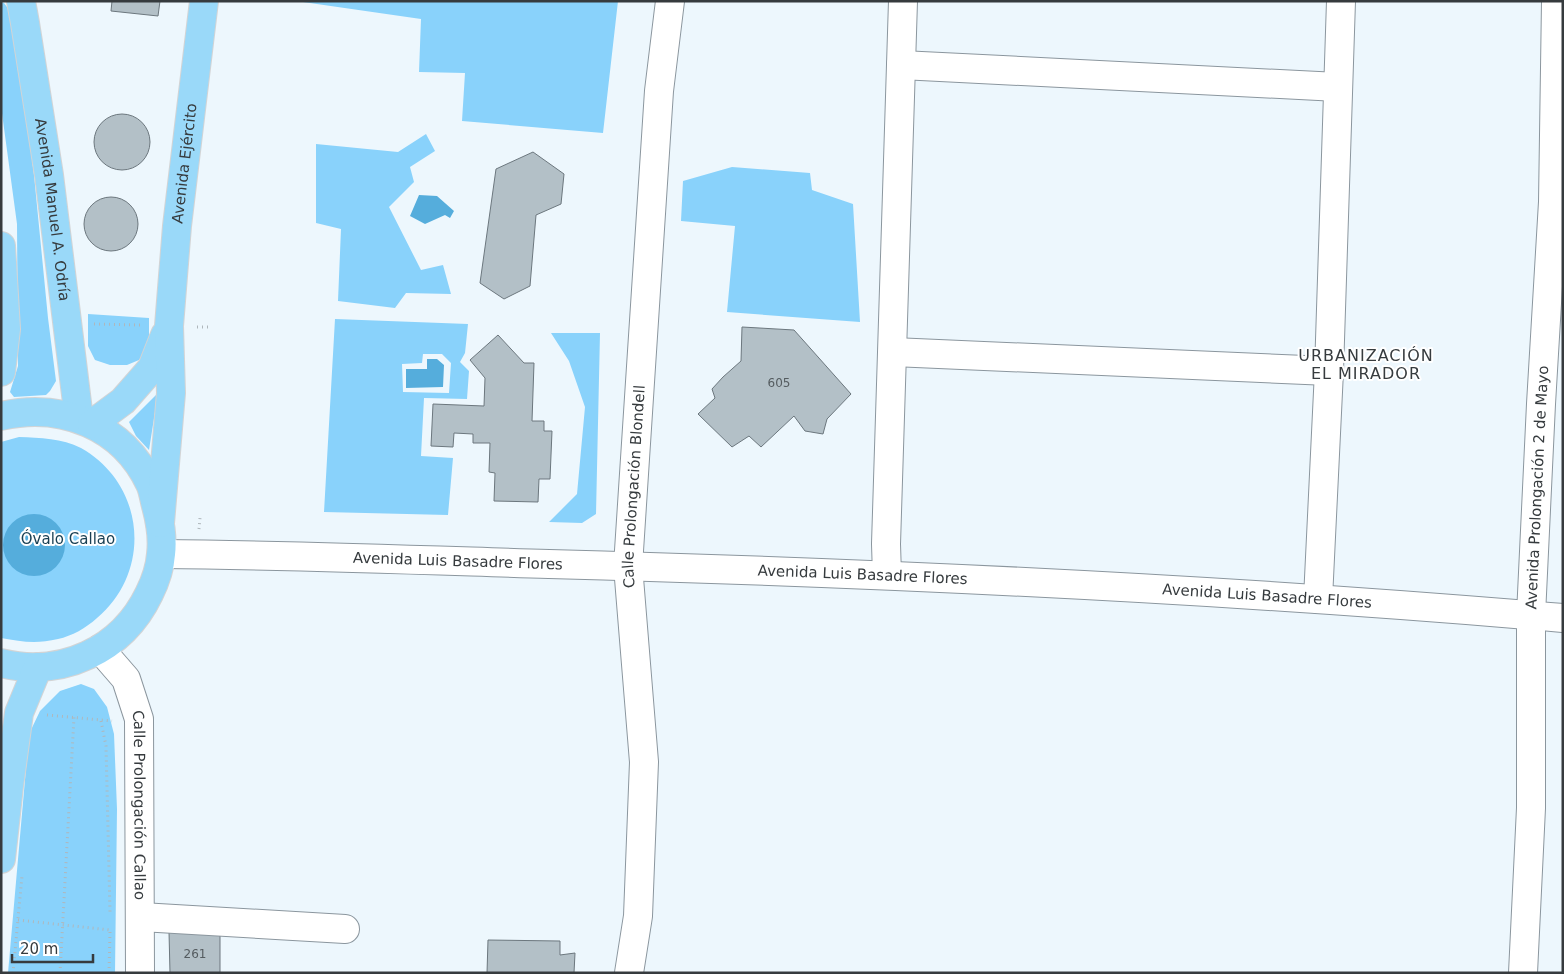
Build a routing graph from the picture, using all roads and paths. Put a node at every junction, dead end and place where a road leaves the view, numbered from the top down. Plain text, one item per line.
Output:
1 (20, 1) edge
2 (204, 1) edge
3 (670, 1) edge
4 (903, 1) edge
5 (1341, 1) edge
6 (1556, 1) edge
7 (902, 65) junction
8 (1338, 87) junction
9 (1, 246) edge
10 (67, 324) junction
11 (169, 326) junction
12 (208, 327) dead end
13 (893, 352) junction
14 (1329, 371) junction
15 (1, 372) edge
16 (1, 416) edge
17 (86, 422) junction
18 (160, 522) junction
19 (162, 554) junction
20 (628, 566) junction
21 (887, 575) junction
22 (1318, 599) junction
23 (1532, 615) junction
24 (1563, 618) edge
25 (100, 649) junction
26 (1, 663) edge
27 (38, 667) junction
28 (22, 706) junction
29 (74, 718) junction
30 (139, 719) junction
31 (101, 721) junction
32 (1, 859) edge
33 (110, 915) dead end
34 (141, 917) junction
35 (18, 920) dead end
36 (110, 922) dead end
37 (62, 924) junction
38 (345, 929) dead end
39 (110, 930) junction
40 (60, 973) edge
41 (109, 973) edge
42 (140, 973) edge
43 (629, 973) edge
44 (1523, 973) edge

1 - 10 main road, Avenida Manuel A. Odría
2 - 11 main road, Avenida Ejército
3 - 20 street, Calle Prolongación Blondell
4 - 7 street
5 - 8 street
6 - 23 street, Avenida Prolongación 2 de Mayo
7 - 8 street
7 - 13 street
8 - 14 street
9 - 15 main road
10 - 11 path
10 - 17 main road, Avenida Manuel A. Odría
11 - 12 path
11 - 17 main road, Avenida Ejército
11 - 18 main road, Avenida Ejército
13 - 14 street
13 - 21 street
14 - 22 street
16 - 17 main road
17 - 18 main road
18 - 19 main road
19 - 20 street, Avenida Luis Basadre Flores
19 - 25 main road
20 - 21 street, Avenida Luis Basadre Flores
20 - 43 street, Calle Prolongación Blondell
21 - 22 street, Avenida Luis Basadre Flores
22 - 23 street, Avenida Luis Basadre Flores
23 - 24 street, Avenida Luis Basadre Flores
23 - 44 street, Avenida Prolongación 2 de Mayo
25 - 27 main road
25 - 30 street, Calle Prolongación Callao
26 - 27 main road
27 - 28 main road
28 - 29 path
28 - 32 main road
29 - 31 path
29 - 37 path
30 - 31 path
30 - 34 street, Calle Prolongación Callao
31 - 33 path
34 - 38 street
34 - 42 street, Calle Prolongación Callao
35 - 37 path
36 - 39 path
37 - 39 path
37 - 40 path
39 - 41 path

